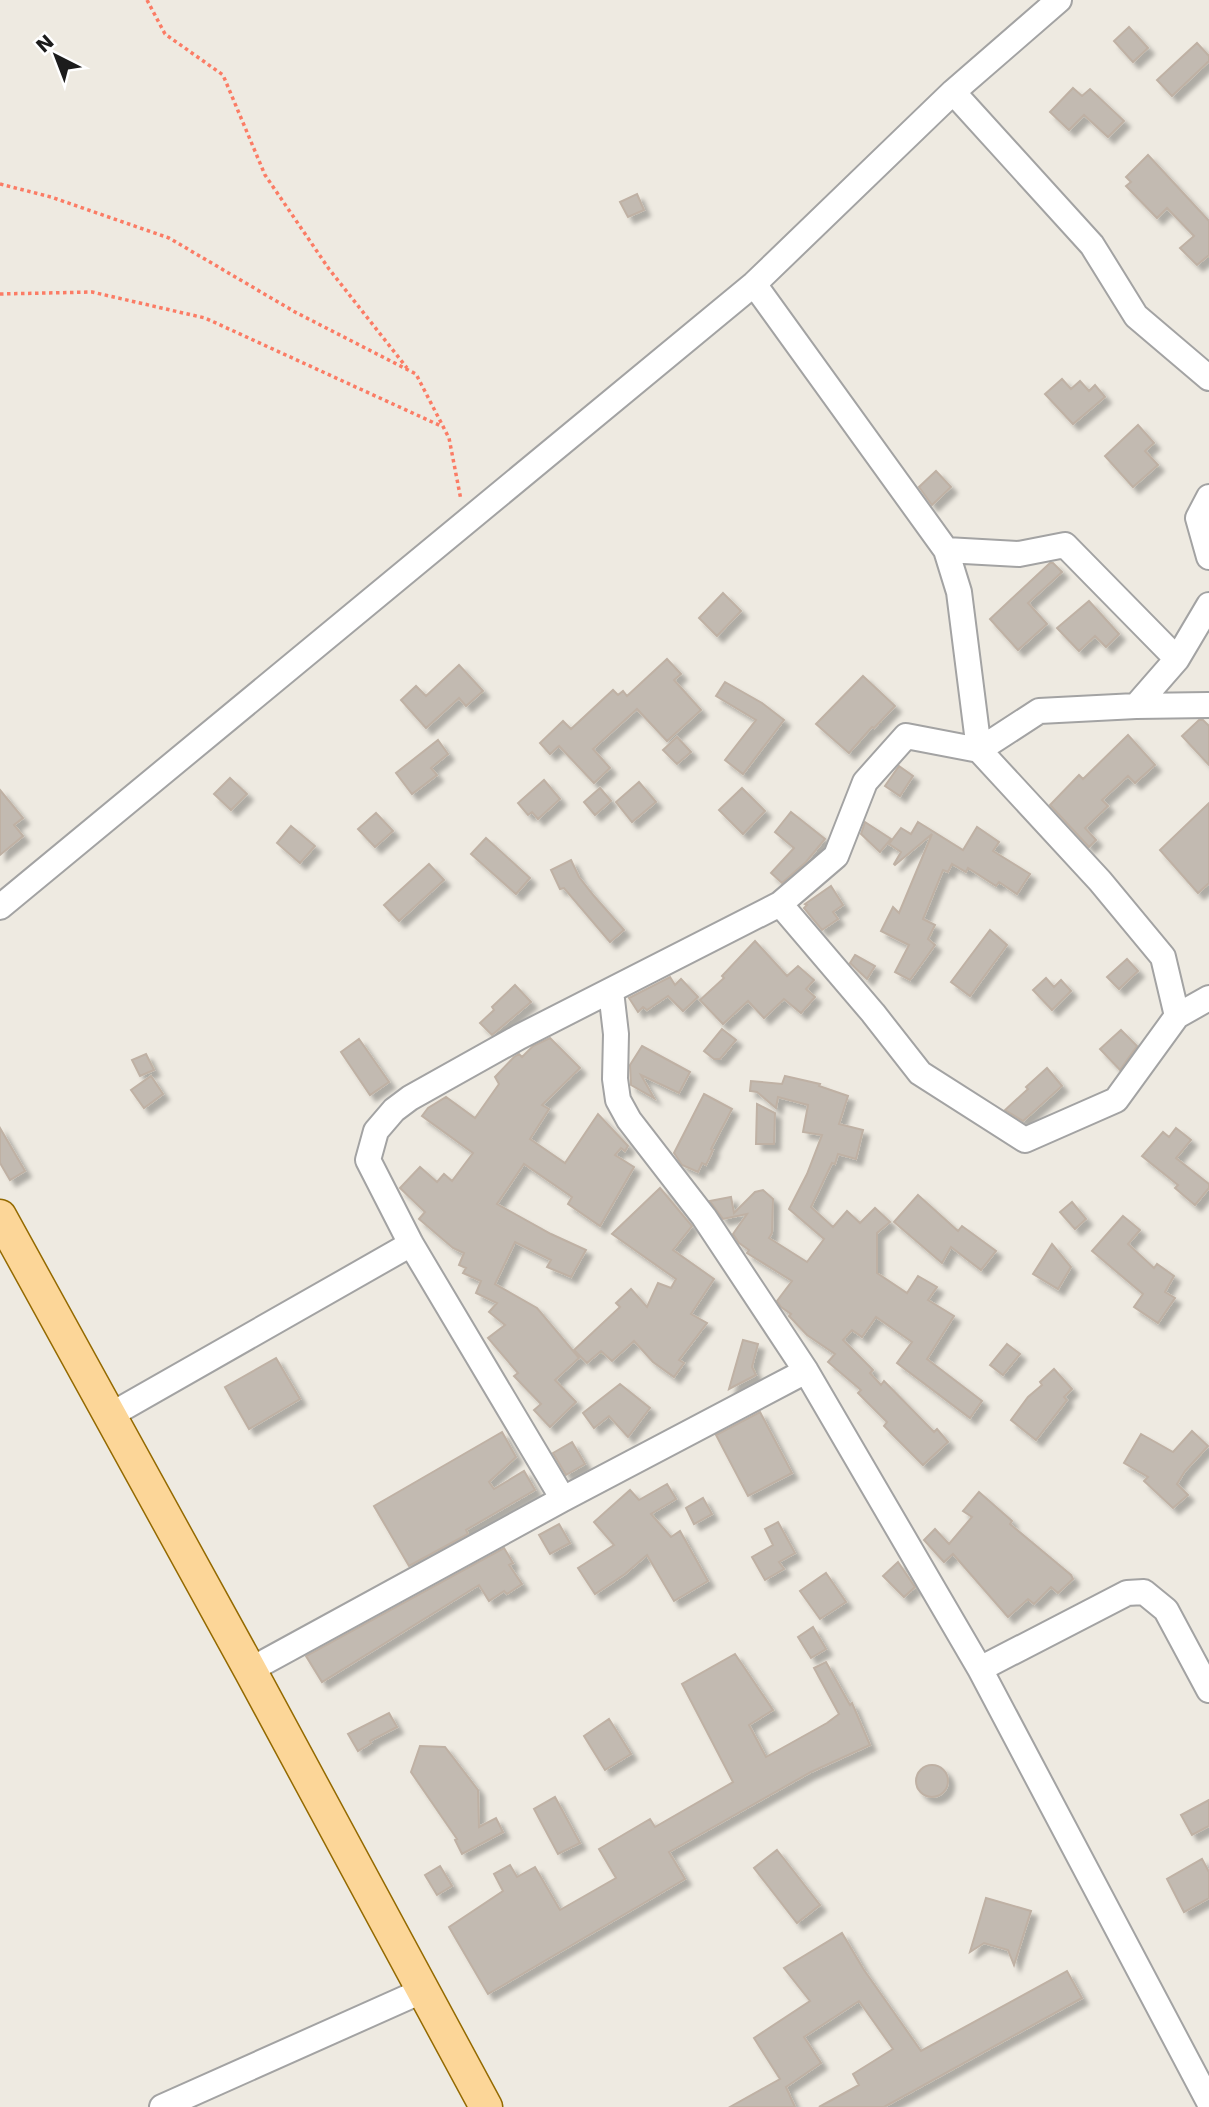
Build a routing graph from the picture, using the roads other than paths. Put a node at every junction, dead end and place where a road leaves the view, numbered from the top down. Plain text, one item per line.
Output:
1 (1059, 0) edge
2 (953, 92) junction
3 (754, 284) junction
4 (1209, 378) edge
5 (1209, 497) edge
6 (946, 550) junction
7 (1209, 557) edge
8 (1209, 605) edge
9 (1177, 659) junction
10 (1209, 705) edge
11 (1136, 706) junction
12 (979, 750) junction
13 (780, 904) junction
14 (0, 907) edge
15 (611, 991) junction
16 (1209, 998) edge
17 (1177, 1016) junction
18 (0, 1216) edge
19 (411, 1244) junction
20 (806, 1371) junction
21 (109, 1416) junction
22 (563, 1499) junction
23 (980, 1668) junction
24 (250, 1670) junction
25 (1209, 1690) edge
26 (424, 1990) junction
27 (1209, 2102) edge
28 (162, 2107) edge
29 (486, 2107) edge

1 - 2 street
2 - 3 street
2 - 4 street
3 - 6 street
3 - 14 street
5 - 7 street
6 - 9 street
6 - 12 street
8 - 9 street
9 - 11 street
10 - 11 street
11 - 12 street
12 - 13 street
12 - 17 street
13 - 15 street
13 - 17 street
15 - 19 street
15 - 20 street
16 - 17 street
18 - 21 main road
19 - 21 street
19 - 22 street
20 - 22 street
20 - 23 street
21 - 24 main road
22 - 24 street
23 - 25 street
23 - 27 street
24 - 26 main road
26 - 28 street
26 - 29 main road

